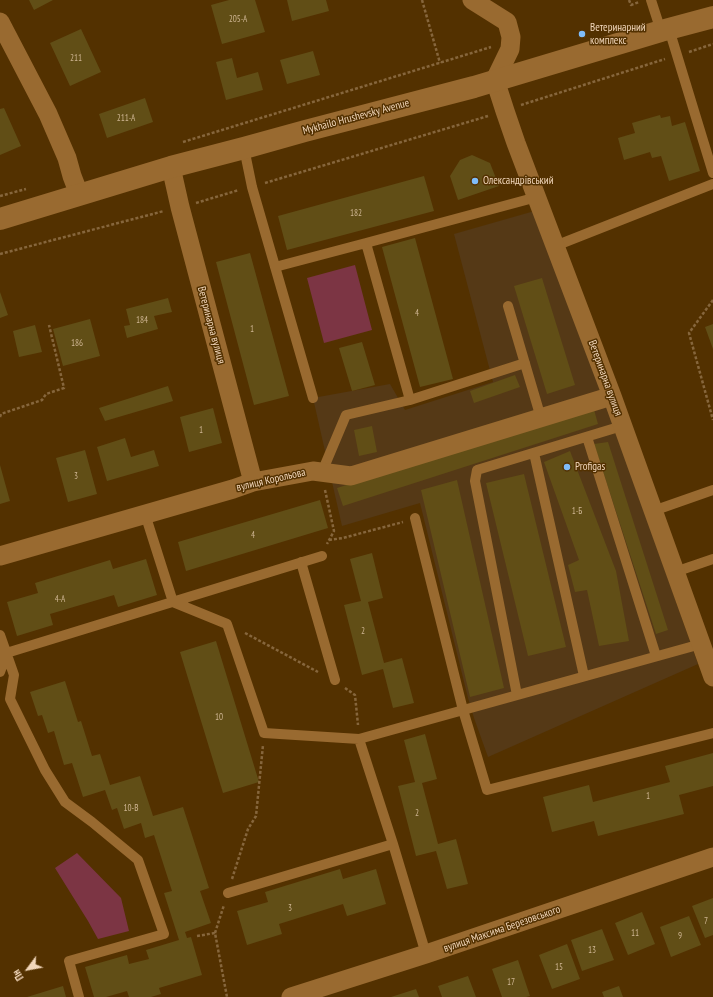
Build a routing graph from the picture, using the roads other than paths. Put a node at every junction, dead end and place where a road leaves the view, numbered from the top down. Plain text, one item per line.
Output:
1 (472, 0) edge
2 (651, 0) edge
3 (713, 17) edge
4 (0, 22) edge
5 (665, 30) junction
6 (495, 80) junction
7 (244, 148) junction
8 (172, 167) junction
9 (713, 173) edge
10 (713, 184) edge
11 (77, 196) junction
12 (537, 197) junction
13 (0, 219) edge
14 (366, 243) junction
15 (555, 246) junction
16 (275, 267) junction
17 (508, 306) dead end
18 (524, 363) junction
19 (612, 396) junction
20 (313, 398) dead end
21 (410, 400) junction
22 (541, 418) junction
23 (622, 426) junction
24 (588, 437) junction
25 (534, 453) junction
26 (322, 472) junction
27 (253, 482) junction
28 (713, 490) edge
29 (653, 511) junction
30 (145, 514) junction
31 (415, 518) road end
32 (0, 556) edge
33 (322, 556) road end
34 (713, 560) edge
35 (301, 562) junction
36 (675, 572) junction
37 (173, 602) junction
38 (0, 635) edge
39 (701, 644) junction
40 (4, 654) edge
41 (656, 656) junction
42 (0, 672) edge
43 (584, 676) junction
44 (713, 677) edge
45 (335, 680) road end
46 (517, 695) junction
47 (463, 710) junction
48 (713, 733) edge
49 (360, 739) junction
50 (393, 844) junction
51 (713, 857) edge
52 (228, 893) road end
53 (426, 954) junction
54 (80, 997) edge
55 (291, 997) edge

1 - 6 street
2 - 5 lane
3 - 5 street, Mykhailo Hrushevsky Avenue
4 - 11 street
5 - 6 street, Mykhailo Hrushevsky Avenue
5 - 9 lane
6 - 7 street, Mykhailo Hrushevsky Avenue
6 - 12 street, Ветеринарна вулиця
7 - 8 street, Mykhailo Hrushevsky Avenue
7 - 16 lane
8 - 11 street, Mykhailo Hrushevsky Avenue
8 - 27 street, Ветеринарна вулиця
10 - 15 lane
11 - 13 street, Mykhailo Hrushevsky Avenue
12 - 14 lane
12 - 15 street, Ветеринарна вулиця
14 - 16 lane
14 - 21 lane
15 - 19 street, Ветеринарна вулиця
16 - 20 lane
17 - 18 lane
18 - 21 lane
18 - 22 lane
19 - 22 street, вулиця Корольова
19 - 23 street, Ветеринарна вулиця
21 - 26 lane
22 - 26 street, вулиця Корольова
23 - 24 lane
23 - 29 street, Ветеринарна вулиця
24 - 25 lane
24 - 41 lane
25 - 43 lane
25 - 46 lane
26 - 27 street, вулиця Корольова
27 - 30 street, вулиця Корольова
28 - 29 lane
29 - 36 street, Ветеринарна вулиця
30 - 32 street, вулиця Корольова
30 - 37 lane
31 - 47 lane
33 - 35 lane
34 - 36 lane
35 - 37 lane
35 - 45 lane
36 - 39 street, Ветеринарна вулиця
37 - 40 lane
37 - 49 lane
38 - 40 lane
39 - 41 lane
39 - 44 street, Ветеринарна вулиця
40 - 42 lane
40 - 54 lane
41 - 43 lane
43 - 46 lane
46 - 47 lane
47 - 48 lane
47 - 49 lane
49 - 50 lane
50 - 52 lane
50 - 53 lane
51 - 53 street, вулиця Максима Березовського
53 - 55 street, вулиця Максима Березовського

